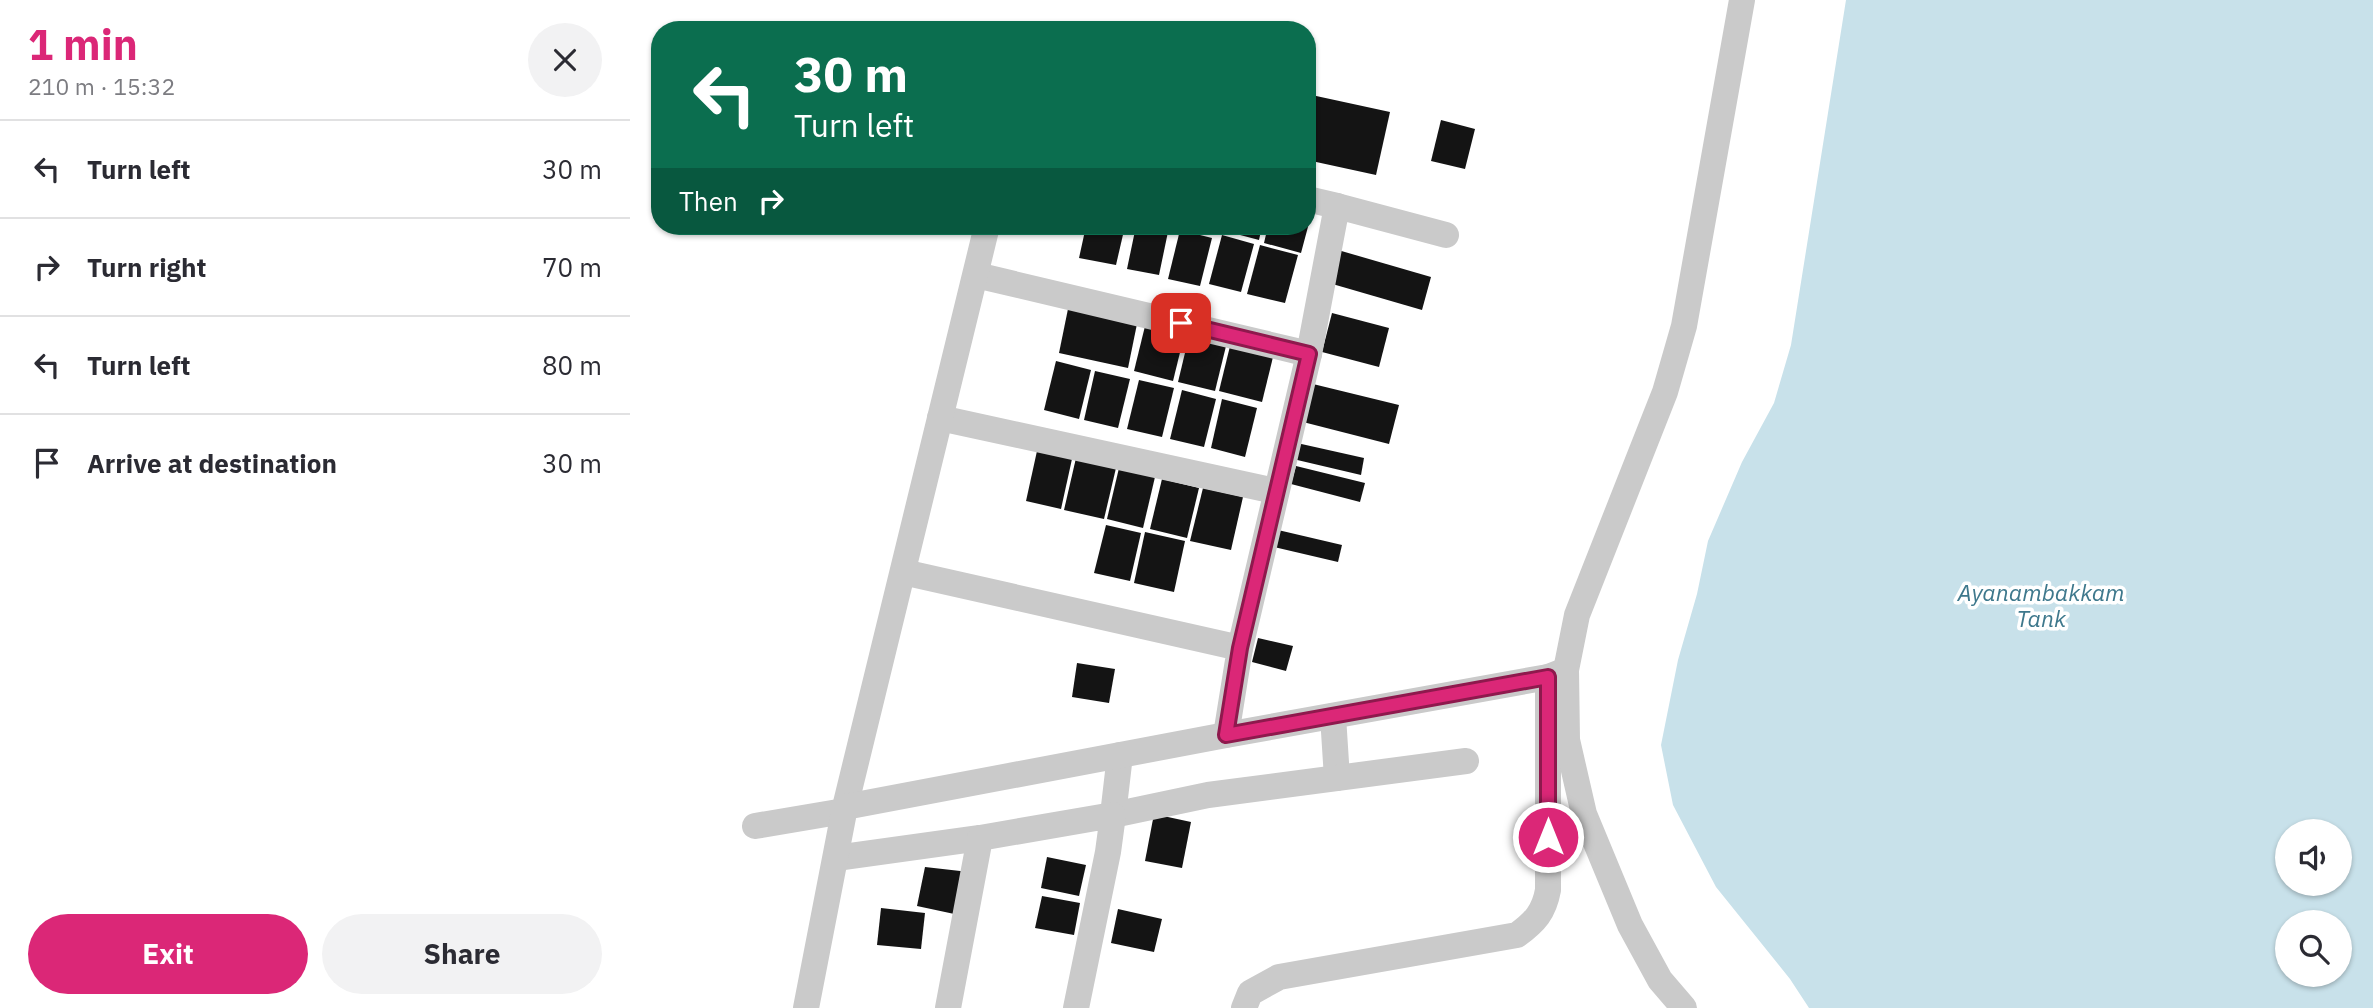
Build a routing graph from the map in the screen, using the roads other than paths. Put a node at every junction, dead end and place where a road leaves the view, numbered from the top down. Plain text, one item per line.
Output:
1 (1742, 0) edge
2 (1316, 201) edge
3 (1337, 206) junction
4 (985, 235) edge
5 (1446, 235) dead end
6 (976, 275) junction
7 (1309, 354) junction
8 (940, 418) junction
9 (1275, 491) junction
10 (903, 572) junction
11 (1240, 648) junction
12 (1557, 674) junction
13 (1333, 716) junction
14 (1226, 735) junction
15 (1120, 755) junction
16 (1466, 761) dead end
17 (1336, 778) junction
18 (844, 809) junction
19 (1113, 815) junction
20 (755, 826) dead end
21 (980, 838) junction
22 (836, 858) junction
23 (806, 1008) edge
24 (948, 1008) edge
25 (1076, 1008) edge
26 (1244, 1008) edge
27 (1684, 1008) edge

1 - 12 street
2 - 3 street
3 - 5 street
3 - 7 street
4 - 6 street
6 - 7 street
6 - 8 street
7 - 9 street
8 - 9 street
8 - 10 street
9 - 11 street
10 - 11 street
10 - 18 street
11 - 14 street
12 - 13 street
12 - 26 street
12 - 27 street
13 - 14 street
13 - 17 street
14 - 15 street
15 - 18 street
15 - 19 street
16 - 17 street
17 - 19 street
18 - 20 street
18 - 22 street
19 - 21 street
19 - 25 street
21 - 22 street
21 - 24 street
22 - 23 street

